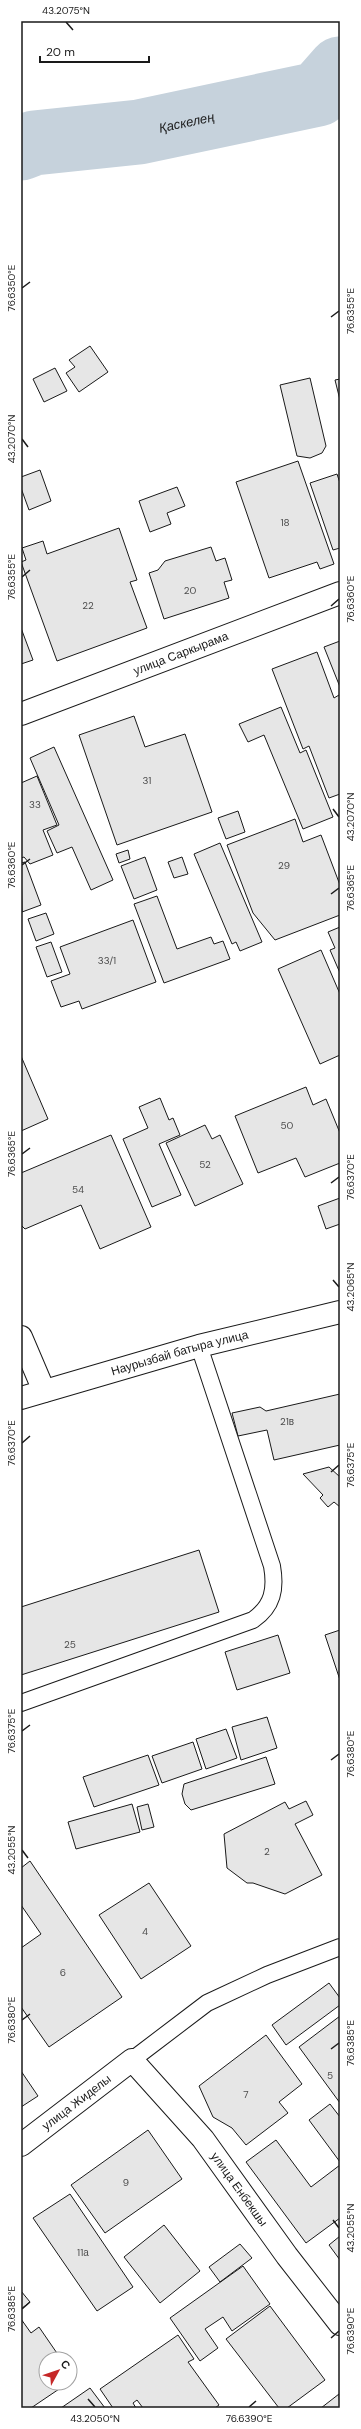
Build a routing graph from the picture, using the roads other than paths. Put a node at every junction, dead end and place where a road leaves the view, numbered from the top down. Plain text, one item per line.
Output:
1 (340, 593) edge
2 (21, 714) edge
3 (340, 1312) edge
4 (21, 1337) edge
5 (199, 1346) junction
6 (44, 1391) junction
7 (21, 1398) edge
8 (21, 1703) edge
9 (340, 1947) edge
10 (132, 2060) junction
11 (21, 2145) edge
12 (340, 2324) edge

1 - 2 street, улица Саркырама
3 - 5 street, Наурызбай батыра улица
4 - 6 street
5 - 6 street, Наурызбай батыра улица
5 - 8 lane
6 - 7 street, Наурызбай батыра улица
9 - 10 lane
10 - 11 street, улица Жиделы
10 - 12 street, улица Енбекшы

